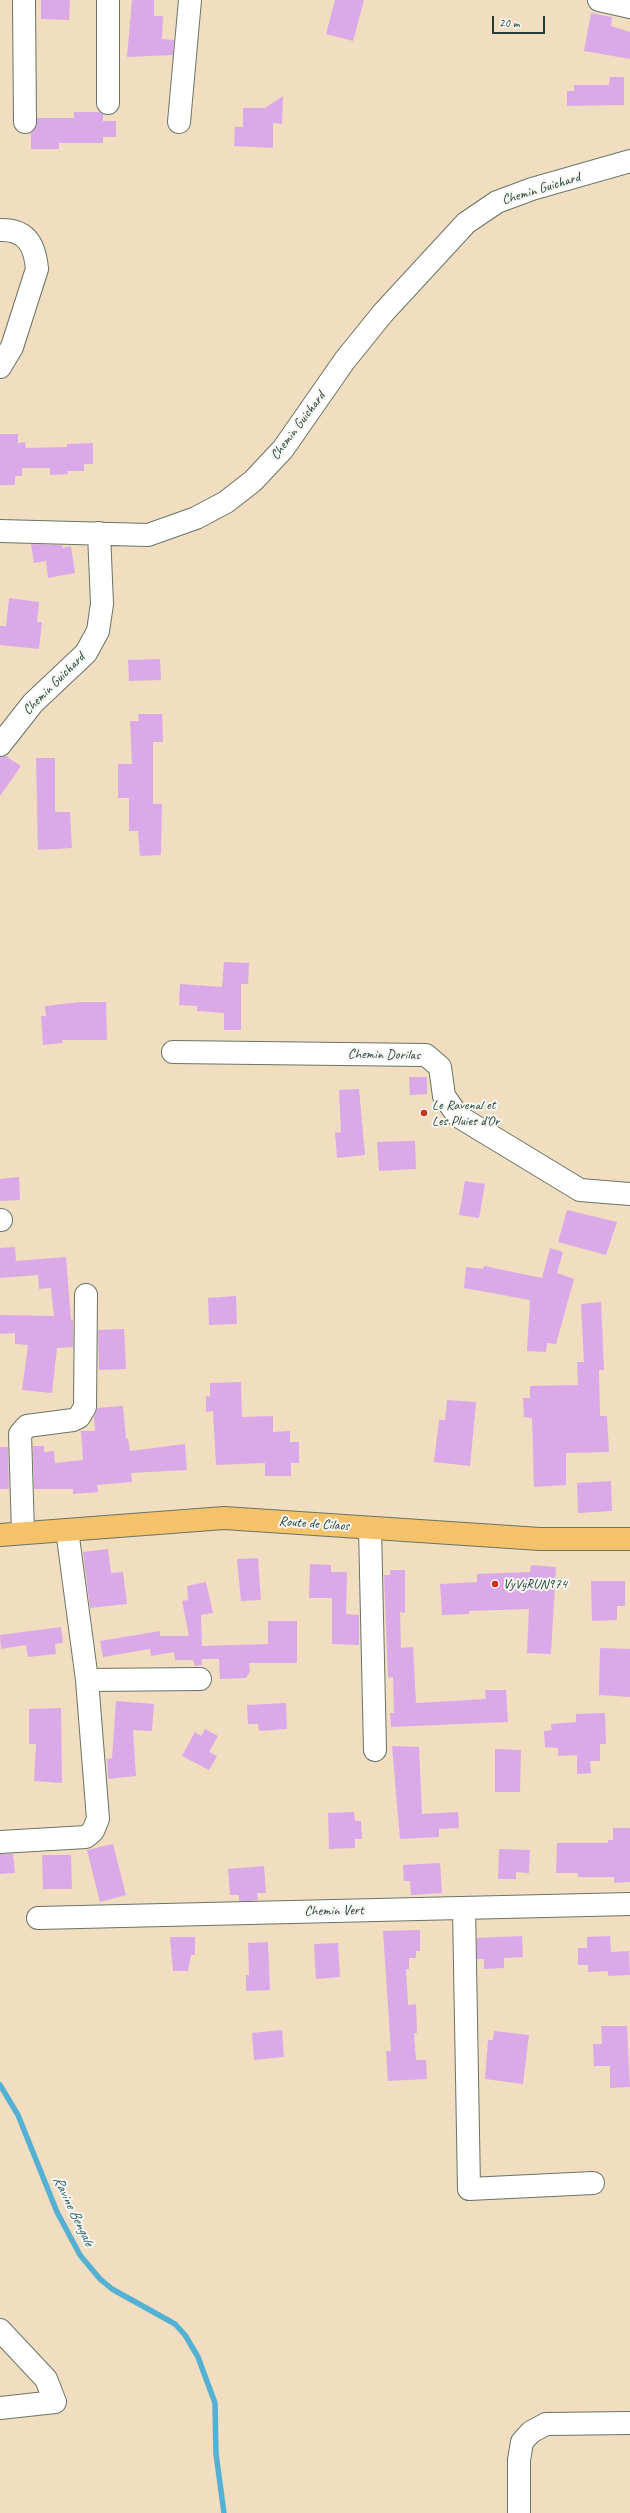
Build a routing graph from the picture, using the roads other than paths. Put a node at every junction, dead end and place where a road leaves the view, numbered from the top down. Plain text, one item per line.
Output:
1 (24, 0) edge
2 (108, 0) edge
3 (190, 0) edge
4 (600, 0) edge
5 (630, 7) edge
6 (108, 103) dead end
7 (25, 122) dead end
8 (179, 122) dead end
9 (630, 160) edge
10 (0, 230) edge
11 (0, 366) edge
12 (0, 531) edge
13 (99, 533) junction
14 (0, 745) edge
15 (173, 1052) dead end
16 (630, 1194) edge
17 (86, 1295) dead end
18 (370, 1528) junction
19 (67, 1530) junction
20 (22, 1532) junction
21 (0, 1535) edge
22 (629, 1539) edge
23 (200, 1679) dead end
24 (88, 1680) junction
25 (375, 1750) dead end
26 (0, 1842) edge
27 (630, 1904) edge
28 (464, 1908) junction
29 (38, 1918) dead end
30 (593, 2183) dead end
31 (0, 2330) edge
32 (0, 2408) edge
33 (630, 2423) edge
34 (519, 2513) edge

1 - 7 street
2 - 6 street
3 - 8 street
4 - 5 street
9 - 13 street, Chemin Guichard
10 - 11 street
12 - 13 street
13 - 14 street, Chemin Guichard
15 - 16 street, Chemin Dorilas
17 - 20 street
18 - 19 main road, Route de Cilaos
18 - 22 main road, Route de Cilaos
18 - 25 street
19 - 20 main road, Route de Cilaos
19 - 24 street
20 - 21 main road, Route de Cilaos
23 - 24 street
24 - 26 street
27 - 28 street, Chemin Vert
28 - 29 street, Chemin Vert
28 - 30 street
31 - 32 street
33 - 34 street

